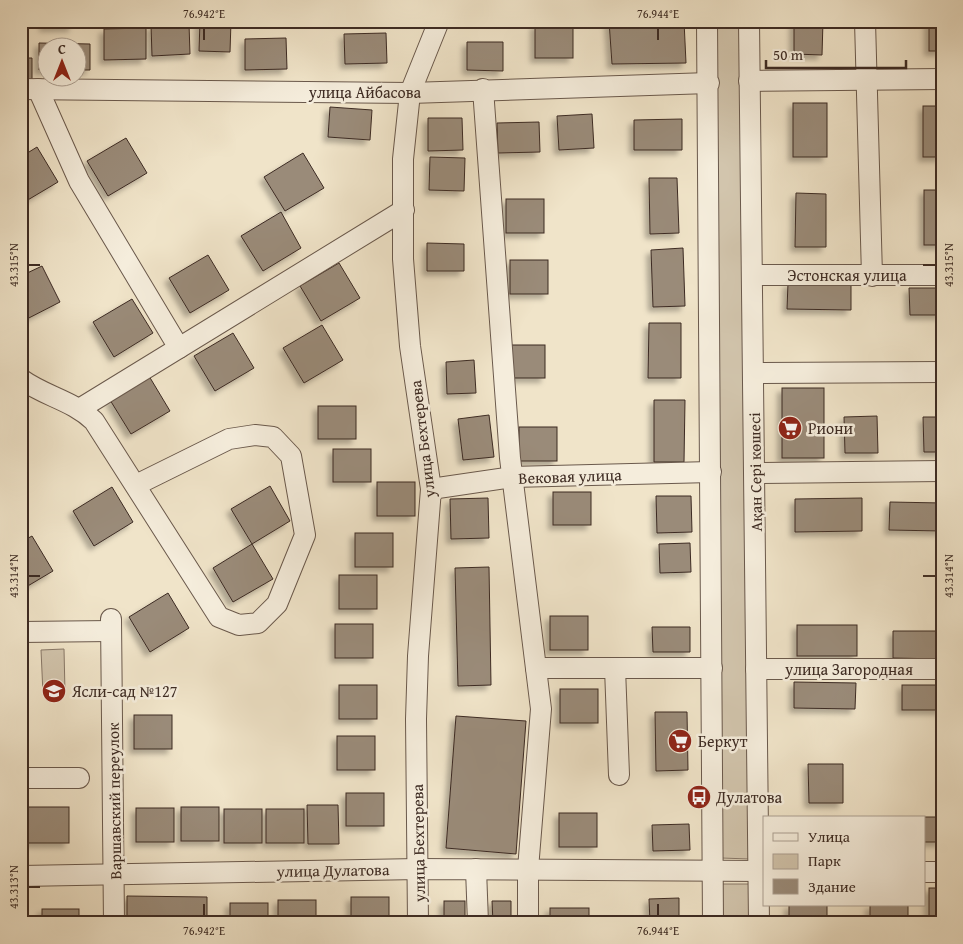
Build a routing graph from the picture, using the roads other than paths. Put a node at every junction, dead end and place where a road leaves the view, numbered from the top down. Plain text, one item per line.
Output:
1 (439, 21) edge
2 (707, 21) edge
3 (749, 21) edge
4 (865, 21) edge
5 (942, 79) edge
6 (866, 80) junction
7 (749, 81) junction
8 (709, 83) junction
9 (29, 89) edge
10 (483, 90) junction
11 (410, 93) junction
12 (404, 210) junction
13 (753, 275) junction
14 (942, 275) edge
15 (872, 276) junction
16 (179, 348) junction
17 (942, 372) edge
18 (754, 373) junction
19 (21, 380) edge
20 (81, 408) junction
21 (942, 471) edge
22 (711, 472) junction
23 (755, 473) junction
24 (512, 477) junction
25 (136, 485) junction
26 (431, 489) junction
27 (21, 632) edge
28 (536, 668) junction
29 (615, 668) junction
30 (712, 668) junction
31 (756, 669) junction
32 (942, 669) edge
33 (619, 775) dead end
34 (21, 778) edge
35 (79, 778) dead end
36 (418, 869) junction
37 (476, 869) junction
38 (528, 869) junction
39 (713, 871) junction
40 (761, 871) edge
41 (926, 872) edge
42 (942, 872) edge
43 (115, 874) junction
44 (21, 876) edge
45 (114, 923) edge
46 (418, 923) edge
47 (478, 923) edge
48 (528, 923) edge
49 (714, 923) edge
50 (759, 923) edge

1 - 11 street, улица Бехтерева
2 - 8 street
3 - 7 street, Ақан Сері көшесі
4 - 6 street
5 - 6 street
6 - 7 street
6 - 15 street
7 - 13 street, Ақан Сері көшесі
8 - 10 street, улица Айбасова
8 - 22 street
9 - 11 street, улица Айбасова
9 - 16 street
10 - 11 street, улица Айбасова
10 - 24 street
11 - 12 street, улица Бехтерева
12 - 16 street
12 - 26 street, улица Бехтерева
13 - 15 street, Эстонская улица
13 - 18 street, Ақан Сері көшесі
14 - 15 street, Эстонская улица
16 - 20 street
17 - 18 street
18 - 23 street, Ақан Сері көшесі
19 - 20 street
20 - 25 street
21 - 23 street
22 - 24 street, Вековая улица
22 - 30 street
23 - 31 street, Ақан Сері көшесі
24 - 26 street, Вековая улица
24 - 28 street
25 - 25 street
26 - 36 street, улица Бехтерева
27 - 43 street, Варшавский переулок
28 - 29 street
28 - 38 street
29 - 30 street
29 - 33 street
30 - 39 street
31 - 32 street, улица Загородная
31 - 40 street, Ақан Сері көшесі
34 - 35 street
36 - 37 street, улица Дулатова
36 - 43 street, улица Дулатова
36 - 46 street, улица Бехтерева
37 - 38 street, улица Дулатова
37 - 47 street
38 - 39 street, улица Дулатова
38 - 48 street
39 - 40 street, улица Дулатова
39 - 49 street
40 - 50 street, Ақан Сері көшесі
41 - 42 street
43 - 44 street, улица Дулатова
43 - 45 street, Варшавский переулок

